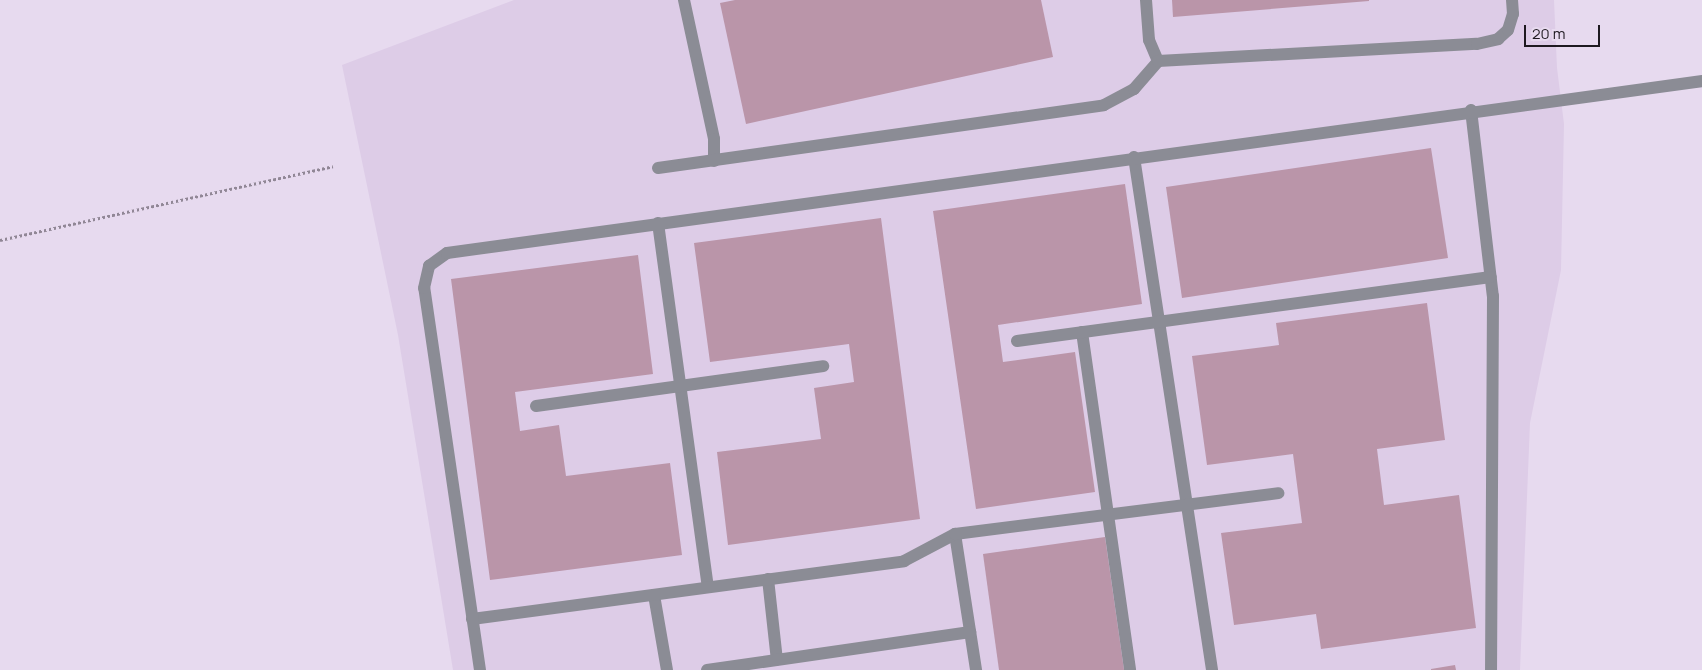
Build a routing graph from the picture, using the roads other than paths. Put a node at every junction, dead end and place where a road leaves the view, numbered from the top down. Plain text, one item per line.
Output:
1 (684, 0) edge
2 (1146, 0) edge
3 (1512, 0) edge
4 (1158, 61) junction
5 (1702, 81) edge
6 (1471, 110) junction
7 (1134, 157) junction
8 (714, 160) junction
9 (658, 168) dead end
10 (658, 224) junction
11 (1491, 277) junction
12 (1160, 321) junction
13 (1082, 332) junction
14 (1017, 340) dead end
15 (823, 366) dead end
16 (680, 386) junction
17 (536, 406) dead end
18 (1278, 493) dead end
19 (1189, 505) junction
20 (1108, 515) junction
21 (955, 534) junction
22 (768, 579) junction
23 (708, 588) junction
24 (654, 595) junction
25 (472, 619) junction
26 (970, 632) junction
27 (777, 660) junction
28 (480, 670) edge
29 (667, 670) edge
30 (707, 670) edge
31 (976, 670) edge
32 (1130, 670) edge
33 (1212, 670) edge
34 (1492, 670) edge

1 - 8 lane
2 - 4 lane
3 - 4 lane
4 - 8 lane
5 - 6 lane
6 - 7 lane
6 - 11 lane
7 - 10 lane
7 - 12 lane
8 - 9 lane
10 - 16 lane
10 - 25 lane
11 - 12 lane
11 - 34 lane
12 - 13 lane
12 - 19 lane
13 - 14 lane
13 - 20 lane
15 - 16 lane
16 - 17 lane
16 - 23 lane
18 - 19 lane
19 - 20 lane
19 - 33 lane
20 - 21 lane
20 - 32 lane
21 - 22 lane
21 - 26 lane
22 - 23 lane
22 - 27 lane
23 - 24 lane
24 - 25 lane
24 - 29 lane
25 - 28 lane
26 - 27 lane
26 - 31 lane
27 - 30 lane

